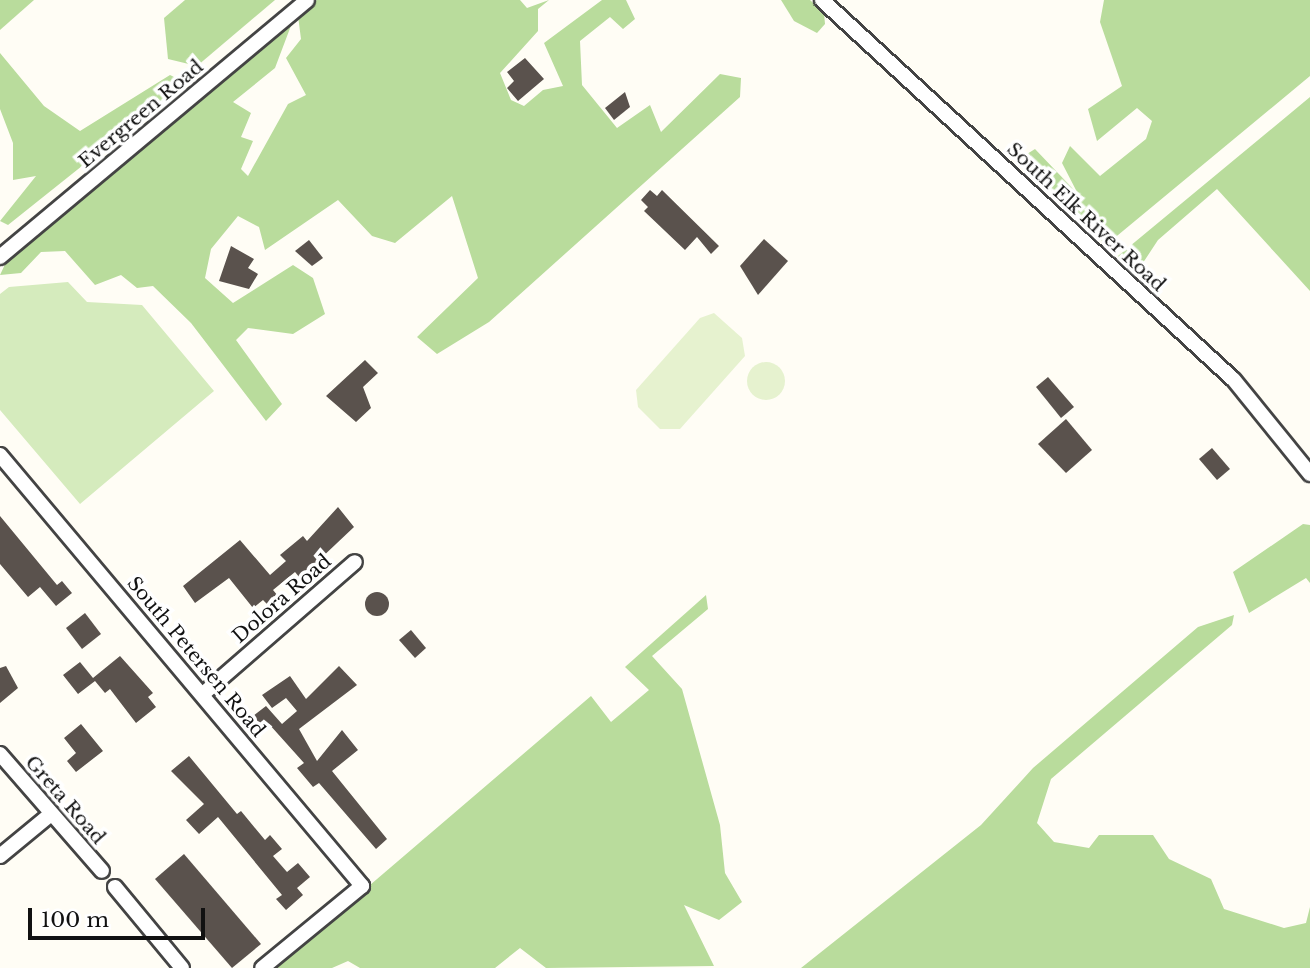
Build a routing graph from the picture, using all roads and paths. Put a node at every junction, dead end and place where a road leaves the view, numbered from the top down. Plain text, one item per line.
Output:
1 (306, 0) edge
2 (822, 0) edge
3 (0, 257) edge
4 (0, 454) edge
5 (1310, 474) edge
6 (355, 562) dead end
7 (203, 694) junction
8 (0, 754) edge
9 (51, 814) junction
10 (0, 856) edge
11 (102, 870) dead end
12 (115, 887) dead end
13 (182, 968) edge
14 (262, 968) edge

1 - 3 street, Evergreen Road
2 - 5 street, South Elk River Road
4 - 7 street, South Petersen Road
6 - 7 street, Dolora Road
7 - 14 street, South Petersen Road
8 - 9 street, Greta Road
9 - 10 street
9 - 11 street, Greta Road
12 - 13 street

